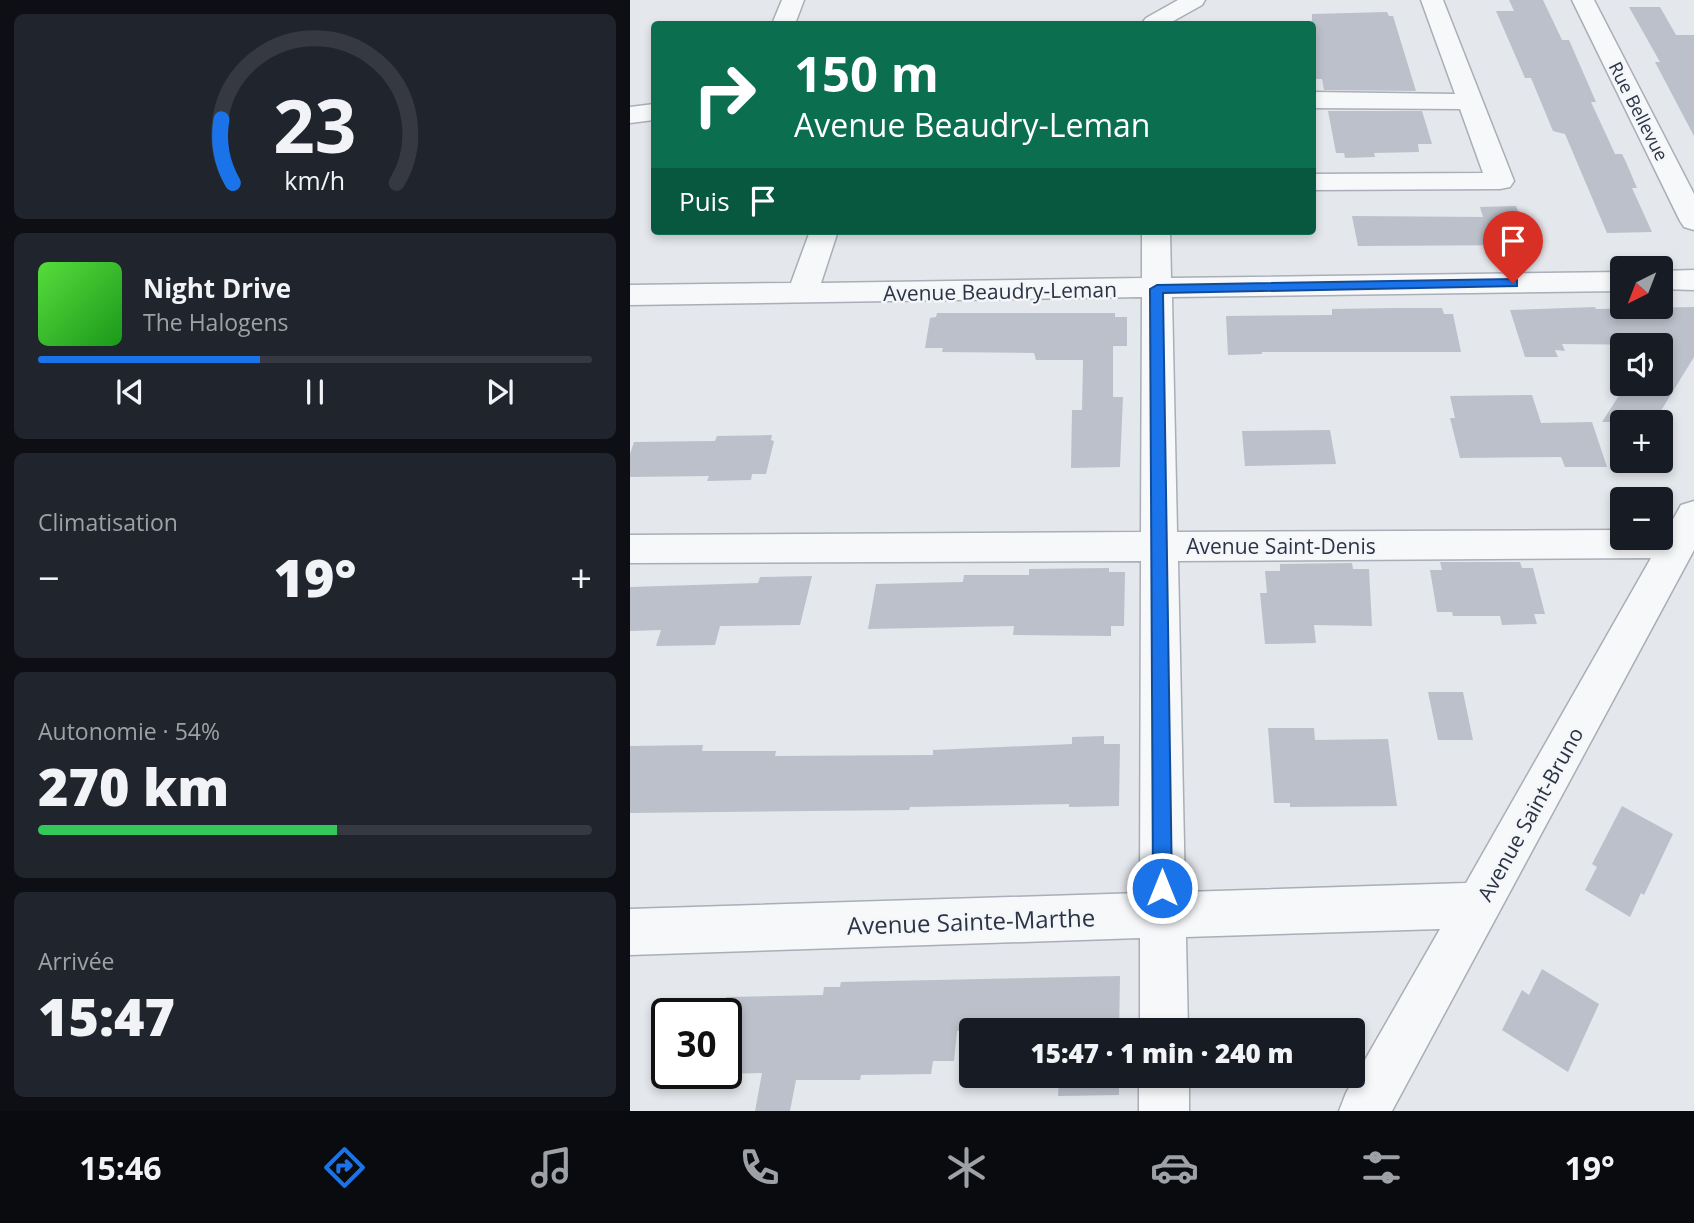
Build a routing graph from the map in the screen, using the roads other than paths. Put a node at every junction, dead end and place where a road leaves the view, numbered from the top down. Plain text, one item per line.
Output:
1 (793, 0) edge
2 (1194, 0) edge
3 (1432, 0) edge
4 (1583, 0) edge
5 (1156, 16) edge
6 (785, 21) edge
7 (1316, 100) edge
8 (1472, 102) junction
9 (651, 112) edge
10 (630, 115) edge
11 (1316, 182) edge
12 (1694, 221) edge
13 (823, 235) edge
14 (1156, 235) edge
15 (1673, 280) edge
16 (1694, 280) edge
17 (1610, 281) edge
18 (1157, 289) junction
19 (802, 293) junction
20 (630, 295) edge
21 (1686, 530) edge
22 (1159, 546) junction
23 (630, 549) edge
24 (1479, 905) junction
25 (1163, 915) junction
26 (630, 932) edge
27 (1164, 1018) edge
28 (1164, 1088) edge
29 (1164, 1111) edge
30 (1364, 1111) edge

1 - 6 street
2 - 5 street
3 - 8 street
4 - 12 street, Rue Bellevue
7 - 8 street
8 - 11 street
9 - 10 street
13 - 19 street
14 - 18 street
15 - 16 street
17 - 18 street, Avenue Beaudry-Leman
18 - 19 street, Avenue Beaudry-Leman
18 - 22 street
19 - 20 street, Avenue Beaudry-Leman
21 - 22 street, Avenue Saint-Denis
21 - 24 street, Avenue Saint-Bruno
22 - 23 street, Avenue Saint-Denis
22 - 25 street
24 - 25 street, Avenue Sainte-Marthe
24 - 30 street, Avenue Saint-Bruno
25 - 26 street, Avenue Sainte-Marthe
25 - 27 street
28 - 29 street

